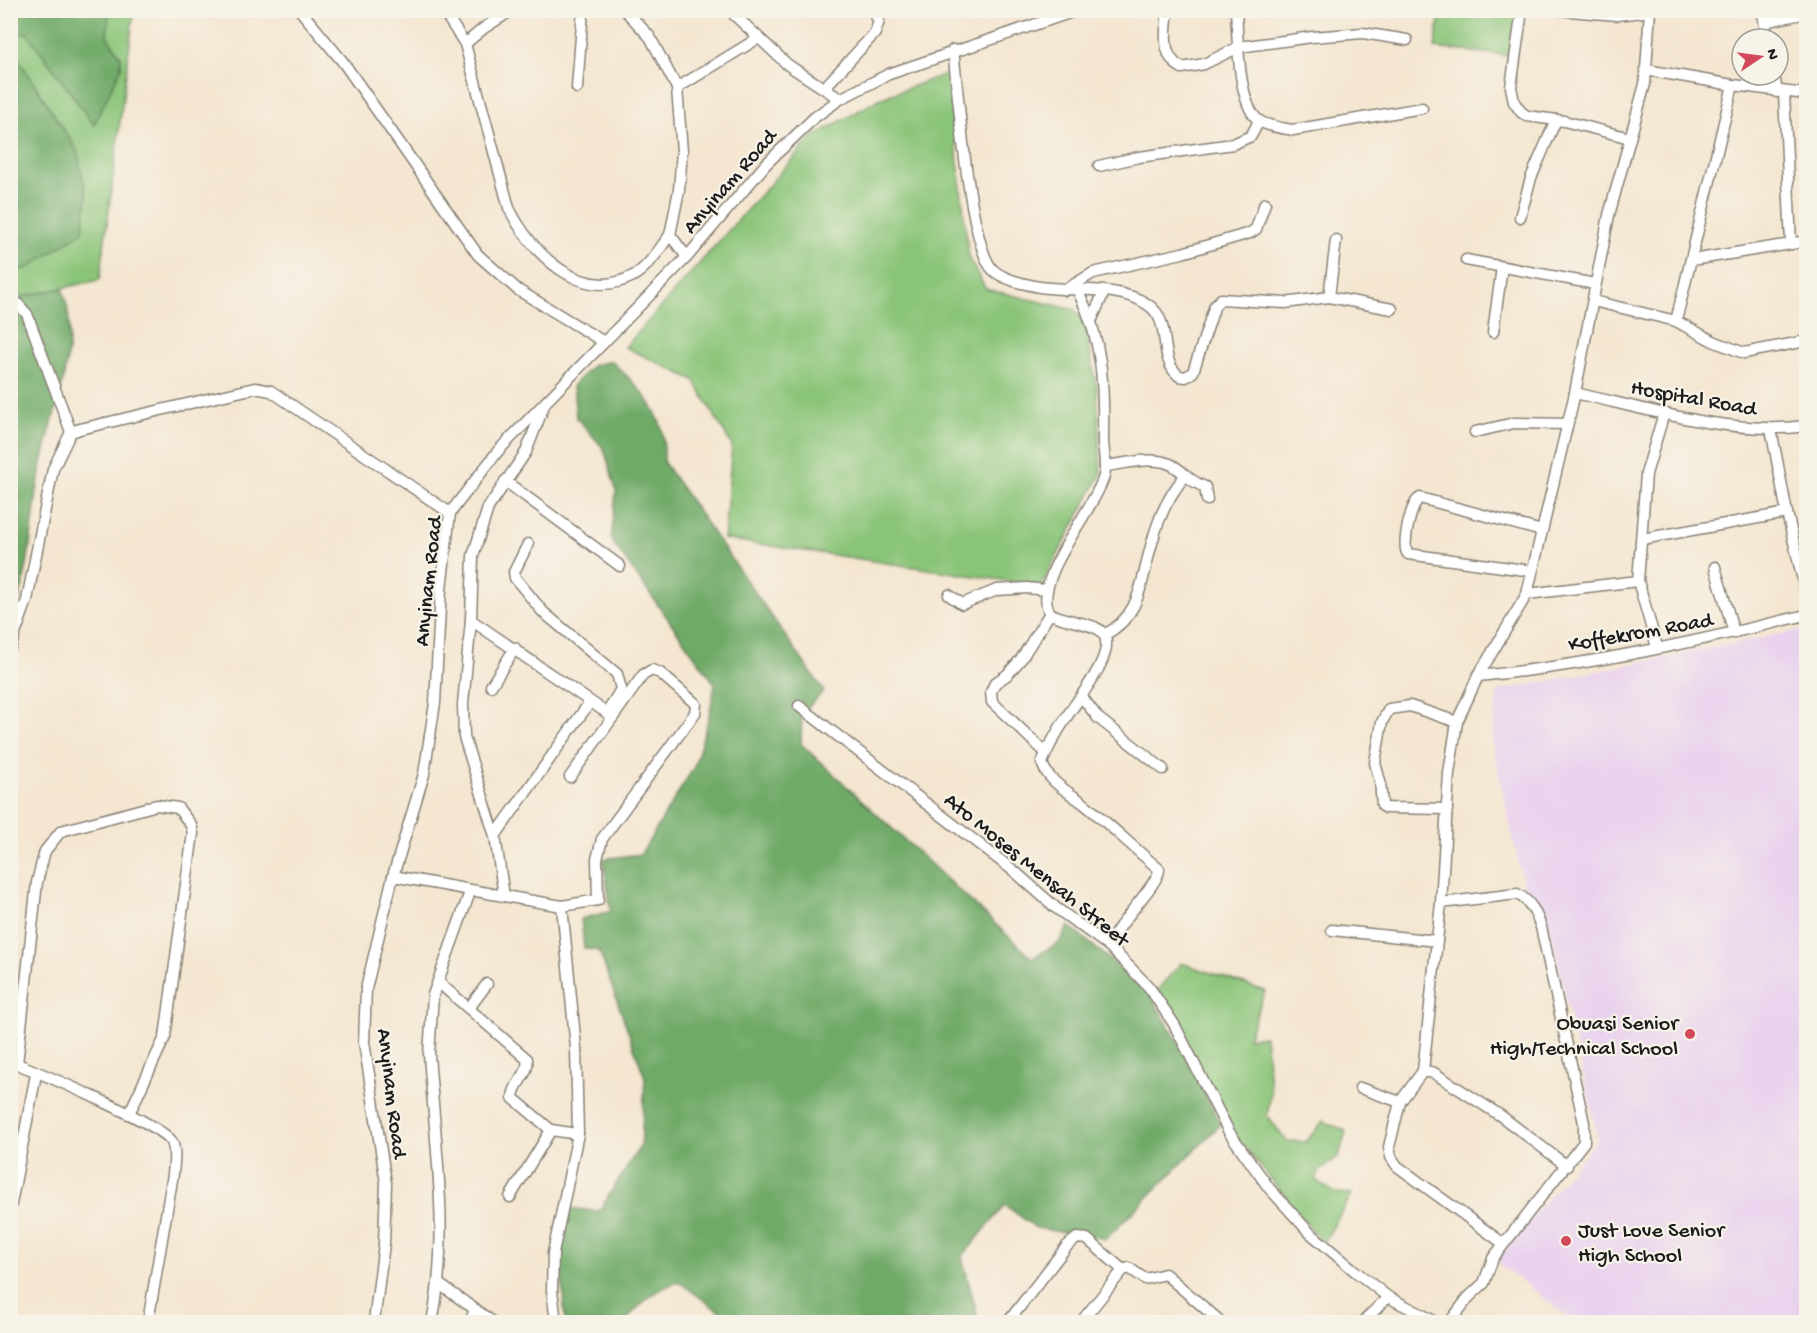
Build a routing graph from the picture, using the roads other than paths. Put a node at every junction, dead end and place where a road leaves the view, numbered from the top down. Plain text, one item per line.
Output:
1 (300, 10) edge
2 (443, 10) edge
3 (512, 10) edge
4 (583, 10) edge
5 (625, 10) edge
6 (729, 10) edge
7 (872, 10) edge
8 (1078, 10) edge
9 (1168, 10) edge
10 (1236, 10) edge
11 (1522, 10) edge
12 (1558, 10) edge
13 (1650, 11) edge
14 (1806, 14) edge
15 (1764, 16) edge
16 (757, 39) junction
17 (1407, 40) dead end
18 (465, 44) junction
19 (1239, 47) junction
20 (953, 50) junction
21 (1646, 70) junction
22 (1730, 84) edge
23 (1733, 87) edge
24 (1745, 87) edge
25 (1778, 87) edge
26 (578, 88) dead end
27 (677, 88) junction
28 (824, 88) junction
29 (1780, 93) junction
30 (1806, 94) edge
31 (840, 99) junction
32 (1422, 108) dead end
33 (1556, 120) junction
34 (1259, 121) junction
35 (1630, 138) junction
36 (1099, 166) dead end
37 (1265, 203) dead end
38 (1520, 218) dead end
39 (670, 235) junction
40 (1336, 240) dead end
41 (1806, 241) edge
42 (1791, 244) junction
43 (687, 257) junction
44 (1466, 260) dead end
45 (1692, 260) junction
46 (1502, 267) junction
47 (1595, 284) junction
48 (1065, 290) junction
49 (1078, 291) junction
50 (1104, 292) junction
51 (1329, 297) junction
52 (10, 301) edge
53 (1593, 302) junction
54 (1392, 309) dead end
55 (1092, 319) junction
56 (1676, 321) junction
57 (1492, 332) dead end
58 (1806, 341) edge
59 (604, 342) junction
60 (1575, 393) junction
61 (546, 399) junction
62 (1664, 413) junction
63 (1566, 424) junction
64 (1806, 426) edge
65 (1771, 429) junction
66 (71, 432) junction
67 (1474, 432) dead end
68 (1105, 466) junction
69 (1185, 476) junction
70 (505, 481) junction
71 (1207, 500) dead end
72 (450, 513) junction
73 (1787, 513) junction
74 (1542, 531) junction
75 (1642, 539) junction
76 (528, 544) dead end
77 (620, 566) dead end
78 (1715, 567) dead end
79 (1532, 571) junction
80 (1638, 581) junction
81 (1046, 590) junction
82 (1806, 593) edge
83 (1527, 594) junction
84 (949, 595) dead end
85 (1050, 613) junction
86 (1806, 615) edge
87 (471, 620) junction
88 (1734, 633) junction
89 (1104, 635) junction
90 (1657, 647) junction
91 (10, 648) edge
92 (515, 648) junction
93 (1478, 676) junction
94 (491, 686) dead end
95 (1082, 697) junction
96 (590, 702) junction
97 (799, 706) dead end
98 (610, 715) junction
99 (1457, 722) junction
100 (1046, 753) junction
101 (1163, 769) dead end
102 (570, 777) dead end
103 (1447, 809) junction
104 (495, 836) junction
105 (393, 876) junction
106 (470, 892) junction
107 (504, 896) junction
108 (1441, 903) junction
109 (562, 906) junction
110 (1332, 930) dead end
111 (1437, 941) junction
112 (1109, 946) junction
113 (438, 982) junction
114 (487, 984) dead end
115 (469, 1008) junction
116 (14, 1063) edge
117 (1423, 1071) junction
118 (36, 1074) junction
119 (1360, 1088) dead end
120 (1400, 1102) junction
121 (129, 1114) junction
122 (551, 1131) junction
123 (578, 1134) junction
124 (1567, 1166) junction
125 (510, 1197) dead end
126 (10, 1209) edge
127 (1504, 1244) junction
128 (1123, 1270) junction
129 (439, 1284) junction
130 (1388, 1297) junction
131 (476, 1311) junction
132 (148, 1323) edge
133 (374, 1323) edge
134 (432, 1323) edge
135 (470, 1323) edge
136 (494, 1323) edge
137 (556, 1323) edge
138 (1008, 1323) edge
139 (1082, 1323) edge
140 (1221, 1323) edge
141 (1363, 1323) edge
142 (1436, 1323) edge
143 (1450, 1323) edge

1 - 59 street
2 - 18 street
3 - 18 street
4 - 26 street
5 - 27 street
6 - 16 street
7 - 28 street
8 - 20 street, Anyinam Road
9 - 19 street
10 - 19 street
11 - 33 street
12 - 13 street
13 - 21 street
14 - 15 street
16 - 27 street
16 - 28 street
17 - 19 street
18 - 39 street
19 - 34 street
20 - 31 street, Anyinam Road
20 - 48 street
21 - 22 street
21 - 35 street
23 - 45 street
24 - 29 street
25 - 29 street
27 - 39 street
28 - 31 street
29 - 30 street
29 - 42 street
31 - 43 street, Anyinam Road
32 - 34 street
33 - 35 street
33 - 38 street
34 - 36 street
35 - 47 street
37 - 48 street
39 - 43 street
40 - 51 street
41 - 42 street
42 - 45 street
43 - 59 street, Anyinam Road
44 - 46 street
45 - 56 street
46 - 47 street
46 - 57 street
47 - 53 street
48 - 49 street
49 - 50 street
49 - 55 street
50 - 51 street
50 - 55 street
51 - 54 street
52 - 66 street
53 - 56 street
53 - 60 street
55 - 68 street
56 - 58 street
59 - 61 street, Anyinam Road
60 - 62 street, Hospital Road
60 - 63 street
61 - 70 street
61 - 72 street, Anyinam Road
62 - 65 street, Hospital Road
62 - 75 street
63 - 67 street
63 - 74 street
64 - 65 street, Hospital Road
65 - 73 street
66 - 72 street
66 - 91 street
68 - 69 street
68 - 81 street
69 - 71 street
69 - 89 street
70 - 77 street
70 - 87 street
72 - 105 street, Anyinam Road
73 - 75 street
73 - 82 street
74 - 79 street
74 - 79 street
75 - 80 street
76 - 98 street
78 - 88 street
79 - 83 street
80 - 83 street
80 - 90 street
81 - 84 street
81 - 85 street
83 - 93 street
85 - 89 street
85 - 100 street
86 - 88 street, Koffekrom Road
87 - 92 street
87 - 104 street
88 - 90 street, Koffekrom Road
89 - 95 street
90 - 93 street, Koffekrom Road
92 - 94 street
92 - 96 street
93 - 99 street
95 - 100 street
95 - 101 street
96 - 98 street
96 - 104 street
97 - 112 street, Ato Moses Mensah Street
98 - 102 street
98 - 109 street
99 - 103 street
99 - 103 street
100 - 112 street
103 - 108 street
104 - 107 street
105 - 106 street
105 - 133 street, Anyinam Road
106 - 107 street
106 - 113 street
107 - 109 street
108 - 111 street
108 - 124 street
109 - 123 street
110 - 111 street
111 - 117 street
112 - 130 street, Ato Moses Mensah Street
113 - 115 street
113 - 129 street
114 - 115 street
115 - 122 street
116 - 118 street
116 - 121 street
117 - 120 street
117 - 124 street
118 - 121 street
118 - 126 street
119 - 120 street
120 - 127 street
121 - 132 street
122 - 123 street
122 - 125 street
123 - 137 street
124 - 127 street
127 - 143 street
128 - 138 street
128 - 139 street
128 - 140 street
129 - 131 street
129 - 134 street
130 - 141 street
130 - 142 street, Ato Moses Mensah Street
131 - 135 street
131 - 136 street

